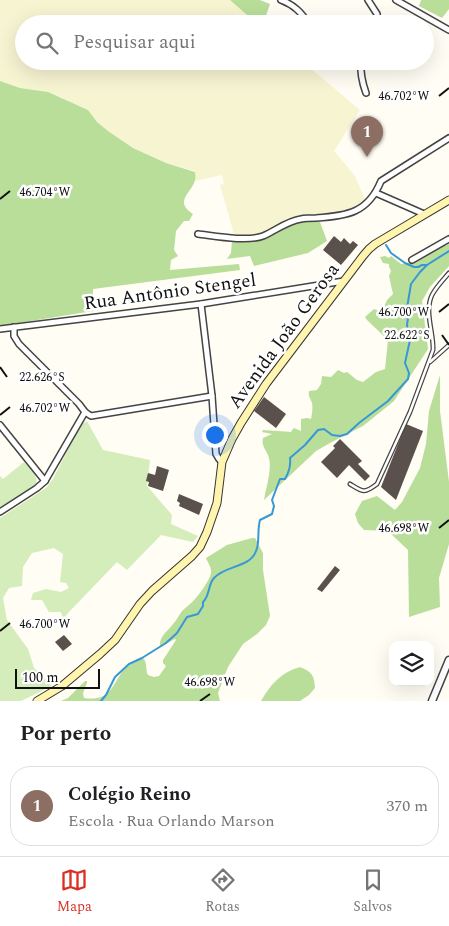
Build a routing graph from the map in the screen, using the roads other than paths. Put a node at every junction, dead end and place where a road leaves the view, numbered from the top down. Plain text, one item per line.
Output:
1 (281, 0) edge
2 (368, 0) edge
3 (396, 0) edge
4 (303, 15) edge
5 (376, 15) edge
6 (422, 15) edge
7 (434, 22) edge
8 (449, 30) edge
9 (360, 70) edge
10 (366, 93) dead end
11 (449, 138) edge
12 (376, 193) junction
13 (449, 200) edge
14 (424, 214) junction
15 (198, 234) dead end
16 (449, 239) edge
17 (412, 260) dead end
18 (449, 273) edge
19 (344, 281) junction
20 (201, 304) junction
21 (14, 327) junction
22 (0, 329) edge
23 (449, 345) edge
24 (429, 363) junction
25 (212, 396) junction
26 (85, 412) junction
27 (0, 425) edge
28 (222, 462) junction
29 (45, 481) junction
30 (350, 484) dead end
31 (0, 512) edge
32 (449, 660) edge
33 (37, 701) edge
34 (432, 701) edge

1 - 4 street
2 - 5 street
3 - 6 street
7 - 8 street
9 - 10 street
11 - 12 street
12 - 14 street
12 - 15 street
13 - 14 main road, Avenida João Gerosa
14 - 19 main road, Avenida João Gerosa
16 - 17 street
18 - 24 lane
19 - 20 street, Rua Antônio Stengel
19 - 28 main road, Avenida João Gerosa
20 - 21 street, Rua Antônio Stengel
20 - 25 street
21 - 22 street, Rua Antônio Stengel
21 - 26 street
23 - 24 lane
24 - 30 lane
25 - 26 street
25 - 28 street
26 - 29 street
27 - 29 street
28 - 33 main road, Avenida João Gerosa
29 - 31 street
32 - 34 street

